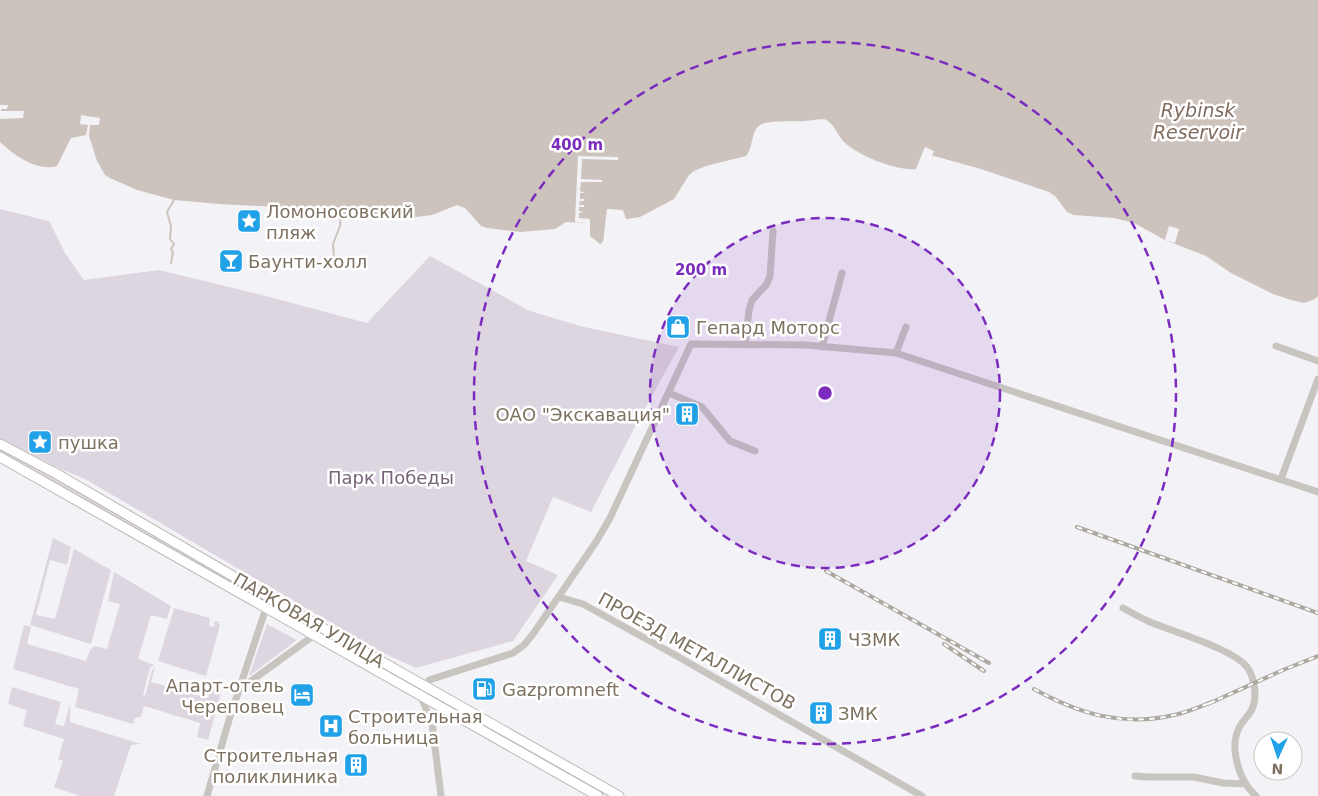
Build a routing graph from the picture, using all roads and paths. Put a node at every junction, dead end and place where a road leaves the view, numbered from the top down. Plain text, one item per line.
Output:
1 (773, 231) dead end
2 (842, 272) dead end
3 (906, 327) dead end
4 (745, 345) junction
5 (1276, 346) dead end
6 (822, 347) junction
7 (896, 353) junction
8 (1318, 361) edge
9 (1318, 379) edge
10 (669, 393) junction
11 (0, 444) edge
12 (754, 451) dead end
13 (0, 457) edge
14 (1281, 479) junction
15 (1318, 492) edge
16 (559, 597) junction
17 (271, 599) junction
18 (266, 608) junction
19 (1123, 608) dead end
20 (319, 626) junction
21 (313, 636) junction
22 (426, 686) junction
23 (239, 690) junction
24 (421, 697) junction
25 (1135, 776) dead end
26 (1246, 784) junction
27 (207, 796) edge
28 (441, 796) edge
29 (598, 796) edge
30 (619, 796) edge
31 (922, 796) edge
32 (1256, 796) edge

1 - 4 street
2 - 6 street
3 - 7 street
4 - 6 street
4 - 10 street
5 - 8 street
6 - 7 street
7 - 14 street
9 - 14 street
10 - 12 street
10 - 16 street
11 - 17 main road, ПАРКОВАЯ УЛИЦА
13 - 18 main road, ПАРКОВАЯ УЛИЦА
14 - 15 street
16 - 22 street
16 - 31 street, ПРОЕЗД МЕТАЛЛИСТОВ
17 - 18 street
17 - 20 main road, ПАРКОВАЯ УЛИЦА
18 - 21 main road, ПАРКОВАЯ УЛИЦА
18 - 23 street
19 - 26 street
20 - 21 street
20 - 22 main road, ПАРКОВАЯ УЛИЦА
21 - 23 street
21 - 24 main road, ПАРКОВАЯ УЛИЦА
22 - 24 street
22 - 30 main road, ПАРКОВАЯ УЛИЦА
23 - 27 street
24 - 28 street
24 - 29 main road, ПАРКОВАЯ УЛИЦА
25 - 26 street
26 - 32 street

